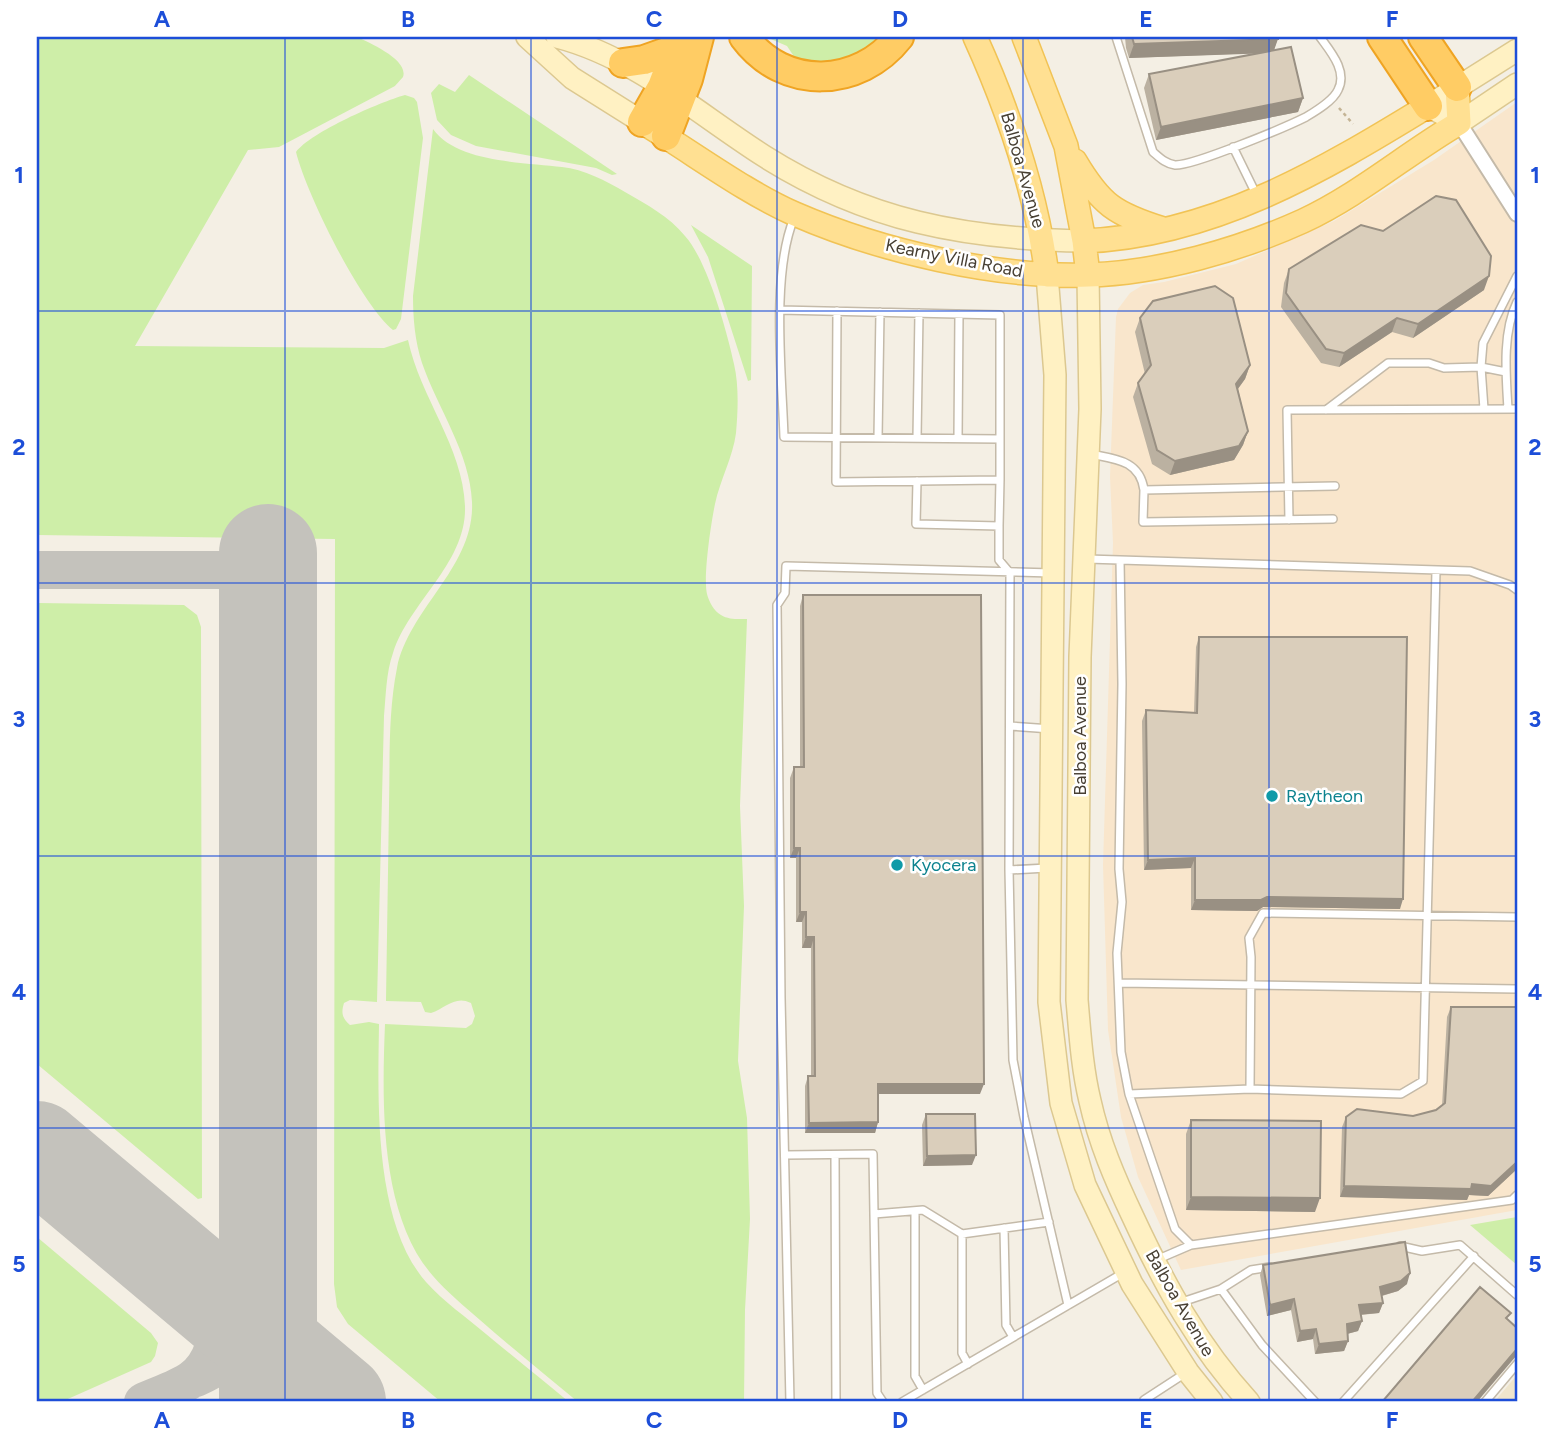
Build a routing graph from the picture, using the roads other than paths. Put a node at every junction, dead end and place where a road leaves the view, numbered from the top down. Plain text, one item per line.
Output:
1 (527, 37) edge
2 (557, 37) edge
3 (744, 37) edge
4 (899, 37) edge
5 (975, 37) edge
6 (1024, 37) edge
7 (1116, 37) edge
8 (1320, 37) edge
9 (1382, 37) edge
10 (1423, 37) edge
11 (685, 41) edge
12 (1517, 50) edge
13 (623, 63) junction
14 (1517, 84) edge
15 (1457, 87) junction
16 (670, 93) junction
17 (1428, 106) junction
18 (1459, 123) junction
19 (654, 129) junction
20 (1066, 146) junction
21 (1233, 147) junction
22 (1259, 200) junction
23 (796, 214) junction
24 (1517, 214) edge
25 (1166, 230) junction
26 (1043, 240) junction
27 (1084, 241) junction
28 (1047, 275) junction
29 (1088, 275) junction
30 (1517, 276) edge
31 (1517, 302) edge
32 (780, 310) junction
33 (836, 311) junction
34 (880, 312) junction
35 (919, 313) junction
36 (959, 314) junction
37 (1480, 367) junction
38 (1506, 372) junction
39 (1483, 409) junction
40 (1508, 409) junction
41 (1517, 409) edge
42 (1325, 410) junction
43 (836, 438) junction
44 (878, 438) junction
45 (917, 438) junction
46 (958, 438) junction
47 (1000, 439) junction
48 (1089, 454) junction
49 (1056, 464) junction
50 (917, 481) junction
51 (1000, 481) junction
52 (1335, 486) dead end
53 (1289, 487) junction
54 (1144, 490) junction
55 (1333, 519) dead end
56 (1289, 520) junction
57 (999, 526) junction
58 (1083, 559) junction
59 (1120, 560) junction
60 (1436, 571) junction
61 (1010, 573) junction
62 (1053, 573) junction
63 (1517, 590) edge
64 (1010, 726) junction
65 (1052, 729) junction
66 (1051, 868) junction
67 (1009, 870) junction
68 (1428, 914) junction
69 (1517, 917) edge
70 (1050, 944) junction
71 (1078, 944) junction
72 (1119, 983) junction
73 (1251, 984) junction
74 (1426, 988) junction
75 (1517, 989) edge
76 (1250, 1089) junction
77 (1129, 1094) junction
78 (786, 1155) junction
79 (835, 1155) junction
80 (1517, 1195) edge
81 (915, 1211) junction
82 (874, 1214) junction
83 (1049, 1222) junction
84 (1004, 1228) junction
85 (962, 1234) junction
86 (1191, 1245) junction
87 (1385, 1248) edge
88 (1474, 1256) junction
89 (1153, 1261) junction
90 (1278, 1266) edge
91 (1129, 1278) junction
92 (1221, 1289) junction
93 (1517, 1295) edge
94 (1186, 1301) junction
95 (1068, 1305) junction
96 (1013, 1337) junction
97 (968, 1364) junction
98 (1517, 1364) edge
99 (1220, 1370) junction
100 (1188, 1372) junction
101 (923, 1390) junction
102 (790, 1402) edge
103 (836, 1402) edge
104 (883, 1402) edge
105 (902, 1402) edge
106 (1145, 1402) edge
107 (1212, 1402) edge
108 (1249, 1402) edge
109 (1315, 1402) edge
110 (1343, 1402) edge
111 (1485, 1402) edge

1 - 19 main road, Kearny Villa Road
2 - 13 main road, Kearny Villa Road
3 - 4 highway
5 - 26 main road, Balboa Avenue
6 - 20 main road, Balboa Avenue
7 - 21 lane
8 - 21 lane
9 - 17 highway
10 - 15 highway
11 - 13 highway
11 - 16 highway
12 - 15 main road, Kearny Villa Road
13 - 16 main road, Kearny Villa Road
14 - 18 main road, Kearny Villa Road
15 - 17 main road, Kearny Villa Road
15 - 18 main road
16 - 19 highway
16 - 26 main road, Kearny Villa Road
17 - 18 main road
17 - 22 main road, Kearny Villa Road
18 - 24 street
18 - 29 main road, Kearny Villa Road
19 - 23 main road, Kearny Villa Road
20 - 25 main road
20 - 27 main road, Balboa Avenue
21 - 22 lane
22 - 25 main road, Kearny Villa Road
23 - 28 main road, Kearny Villa Road
23 - 32 lane
25 - 27 main road, Kearny Villa Road
26 - 27 main road, Kearny Villa Road
26 - 28 main road, Balboa Avenue
27 - 29 main road, Balboa Avenue
28 - 29 main road, Kearny Villa Road
28 - 49 main road, Balboa Avenue
29 - 48 main road, Balboa Avenue
30 - 37 lane
31 - 38 lane
32 - 33 lane
32 - 43 lane
33 - 34 lane
33 - 43 lane
34 - 35 lane
34 - 44 lane
35 - 36 lane
35 - 45 lane
36 - 46 lane
36 - 47 lane
37 - 38 lane
37 - 39 lane
37 - 42 lane
38 - 40 lane
39 - 40 lane
39 - 42 lane
40 - 41 lane
42 - 53 lane
43 - 44 lane
43 - 50 lane
44 - 45 lane
45 - 46 lane
46 - 47 lane
47 - 51 lane
48 - 54 lane
48 - 58 main road, Balboa Avenue
49 - 58 main road
49 - 62 main road, Balboa Avenue
50 - 51 lane
50 - 57 lane
51 - 57 lane
52 - 53 lane
53 - 54 lane
53 - 56 lane
54 - 56 lane
55 - 56 lane
57 - 61 lane
58 - 59 lane
58 - 71 main road, Balboa Avenue
59 - 60 lane
59 - 72 lane
60 - 63 lane
60 - 68 lane
61 - 62 lane
61 - 64 lane
61 - 78 lane
62 - 65 main road, Balboa Avenue
64 - 65 lane
64 - 67 lane
65 - 66 main road, Balboa Avenue
66 - 67 lane
66 - 70 main road, Balboa Avenue
67 - 83 lane
68 - 69 lane
68 - 73 lane
68 - 74 lane
70 - 71 lane
70 - 91 main road, Balboa Avenue
71 - 89 main road, Balboa Avenue
72 - 73 lane
72 - 77 lane
73 - 74 lane
73 - 76 lane
74 - 75 lane
74 - 76 lane
76 - 77 lane
77 - 86 lane
78 - 79 lane
78 - 102 lane
79 - 82 lane
79 - 103 lane
80 - 86 lane
81 - 82 lane
81 - 85 lane
81 - 101 lane
82 - 104 lane
83 - 84 lane
83 - 95 lane
84 - 85 lane
84 - 96 lane
85 - 97 lane
86 - 89 lane
87 - 88 lane
88 - 93 lane
88 - 110 lane
89 - 94 main road, Balboa Avenue
90 - 92 lane
91 - 95 lane
91 - 99 main road
91 - 100 main road, Balboa Avenue
92 - 94 lane
92 - 109 lane
94 - 99 main road, Balboa Avenue
95 - 96 lane
96 - 97 lane
97 - 101 lane
98 - 111 lane
99 - 108 main road, Balboa Avenue
100 - 106 lane
100 - 107 main road, Balboa Avenue
101 - 105 lane

